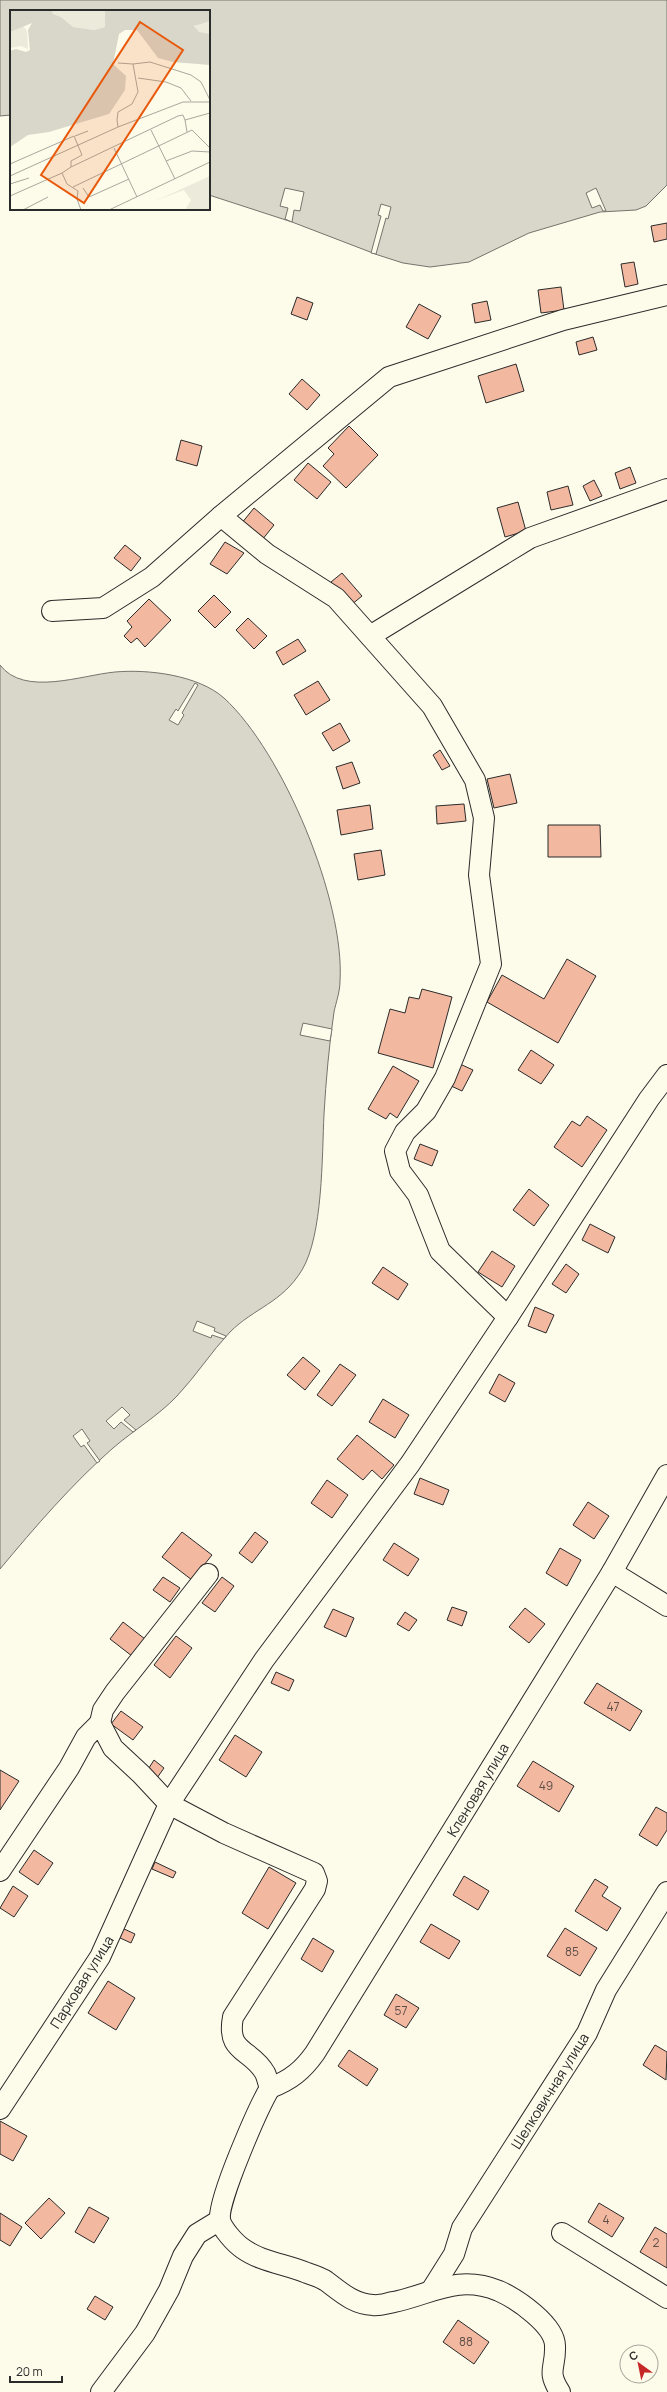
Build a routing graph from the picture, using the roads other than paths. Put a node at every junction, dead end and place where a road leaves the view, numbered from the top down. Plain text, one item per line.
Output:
1 (667, 295) edge
2 (667, 489) edge
3 (221, 516) junction
4 (52, 611) dead end
5 (370, 636) junction
6 (667, 1075) edge
7 (508, 1316) junction
8 (667, 1475) edge
9 (612, 1572) junction
10 (208, 1574) dead end
11 (667, 1606) edge
12 (100, 1723) junction
13 (168, 1804) junction
14 (0, 1871) edge
15 (667, 1892) edge
16 (270, 2088) junction
17 (0, 2110) edge
18 (220, 2220) junction
19 (562, 2233) dead end
20 (432, 2289) junction
21 (667, 2298) edge
22 (100, 2392) edge
23 (560, 2392) edge

1 - 3 street
2 - 5 street
3 - 4 street
3 - 5 street
5 - 7 street
6 - 7 street, Парковая улица
7 - 13 street, Парковая улица
8 - 9 street, Кленовая улица
9 - 11 street
9 - 16 street, Кленовая улица
10 - 12 street
12 - 13 street
12 - 14 street
13 - 16 street
13 - 17 street, Парковая улица
15 - 20 street, Шелковичная улица
16 - 18 street
18 - 20 street
18 - 22 street
19 - 21 street
20 - 23 street

